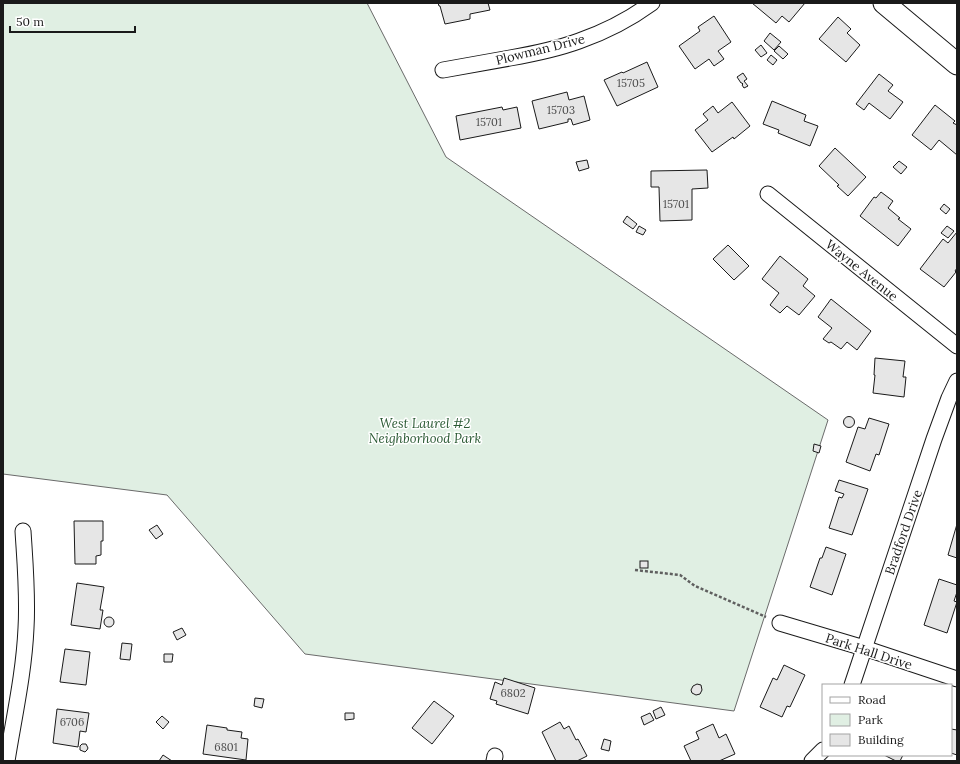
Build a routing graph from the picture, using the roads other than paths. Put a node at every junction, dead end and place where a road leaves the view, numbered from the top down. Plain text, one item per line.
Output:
1 (652, 3) edge
2 (884, 3) edge
3 (957, 64) edge
4 (444, 70) dead end
5 (768, 194) dead end
6 (957, 346) edge
7 (957, 380) edge
8 (23, 531) dead end
9 (780, 623) road end
10 (864, 648) junction
11 (957, 680) edge
12 (852, 684) edge
13 (822, 751) edge
14 (6, 761) edge
15 (812, 761) edge

1 - 4 street, Plowman Drive
2 - 3 street
5 - 6 street, Wayne Avenue
7 - 10 street, Bradford Drive
8 - 14 street
9 - 10 street, Park Hall Drive
10 - 11 street, Park Hall Drive
10 - 12 street, Bradford Drive
13 - 15 street

